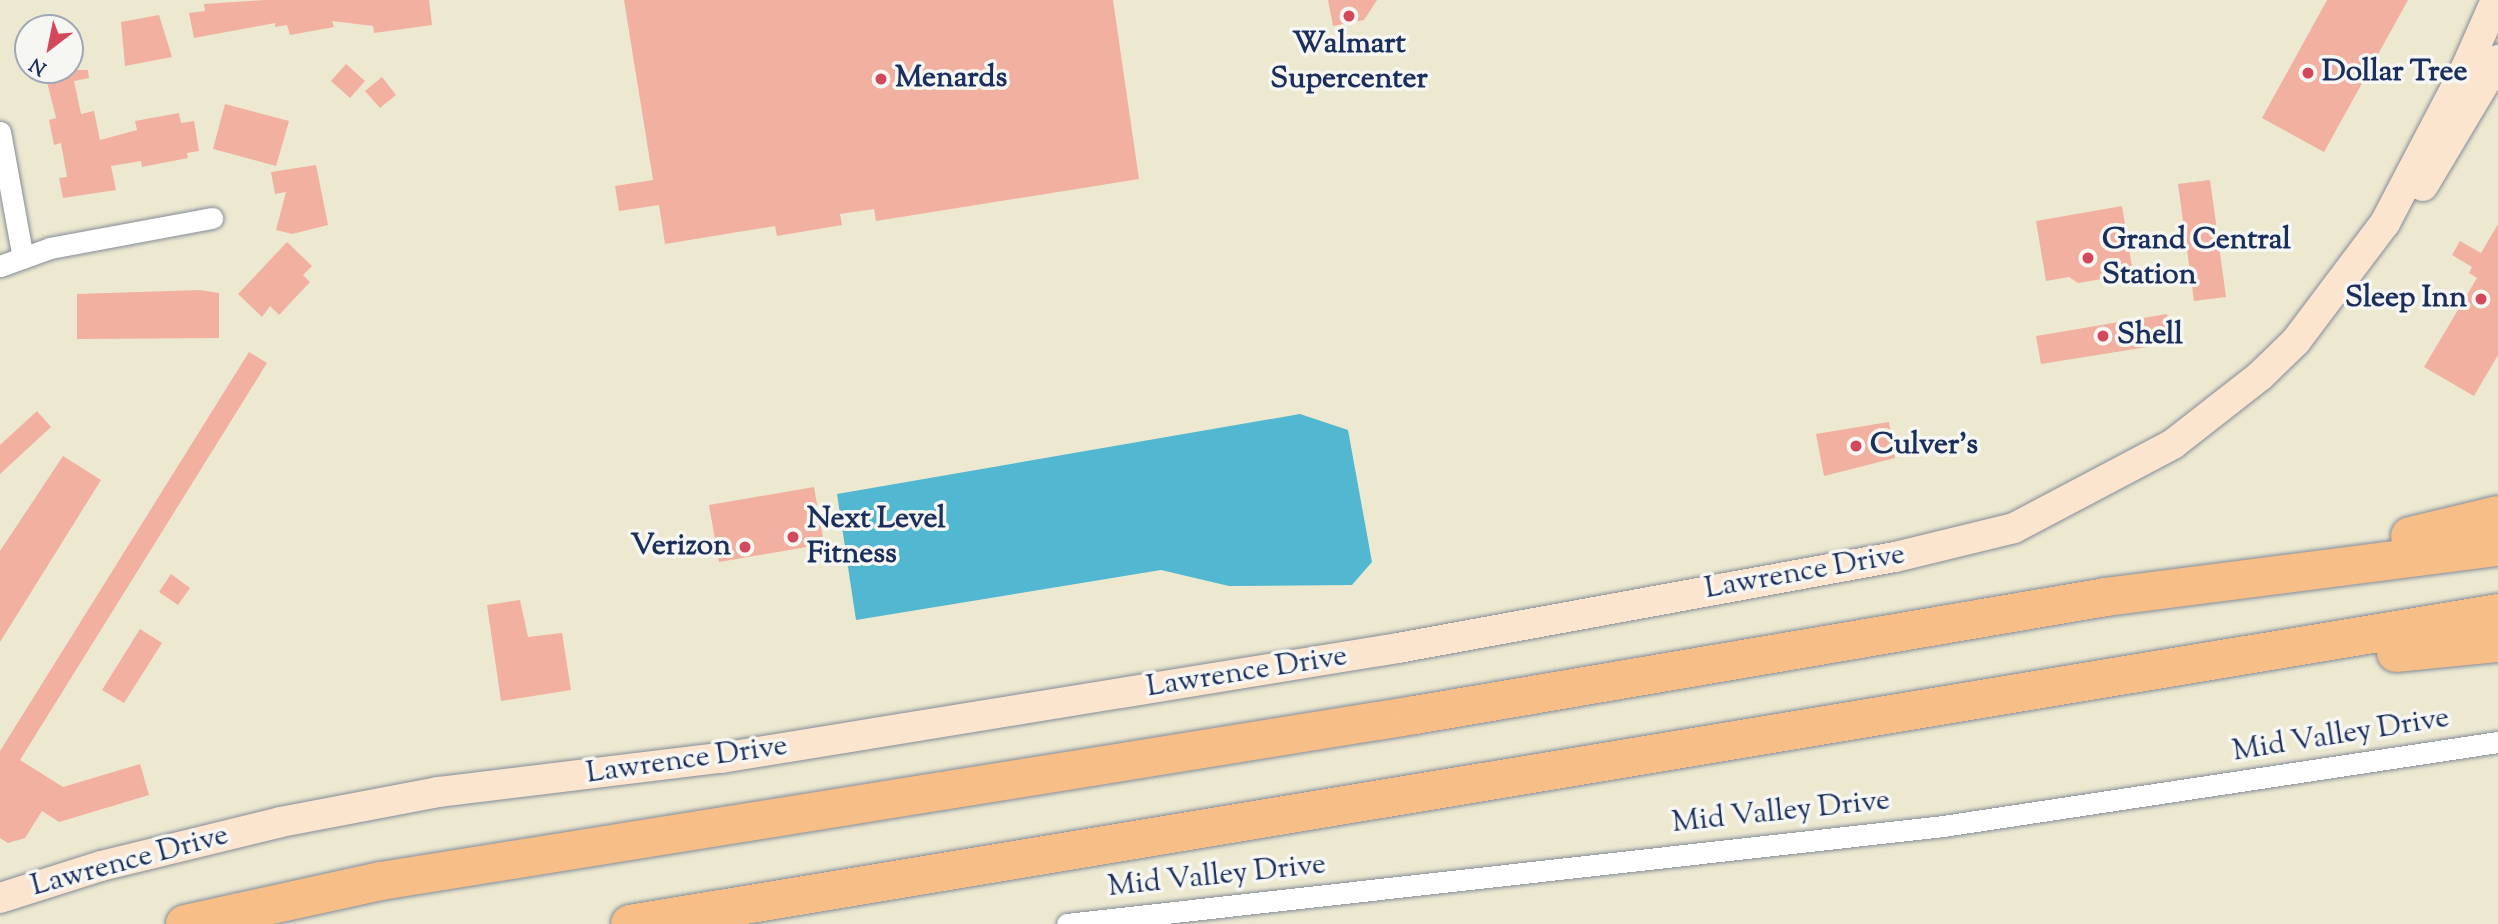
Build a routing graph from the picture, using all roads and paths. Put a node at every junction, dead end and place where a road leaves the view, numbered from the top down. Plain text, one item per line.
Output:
1 (2496, 0) edge
2 (2498, 60) edge
3 (0, 132) edge
4 (212, 219) dead end
5 (2385, 223) junction
6 (23, 258) junction
7 (0, 266) edge
8 (2498, 515) edge
9 (2498, 547) edge
10 (2106, 597) junction
11 (2498, 613) edge
12 (2498, 643) edge
13 (2045, 686) junction
14 (2498, 742) edge
15 (0, 898) edge
16 (185, 924) edge
17 (630, 924) edge
18 (1067, 924) edge

1 - 5 main road, Lawrence Drive
2 - 5 main road, Lawrence Drive
3 - 6 street
4 - 6 street
5 - 15 main road, Lawrence Drive
6 - 7 street
8 - 10 highway
9 - 10 highway
10 - 16 highway
11 - 13 highway
12 - 13 highway
13 - 17 highway
14 - 18 street, Mid Valley Drive

